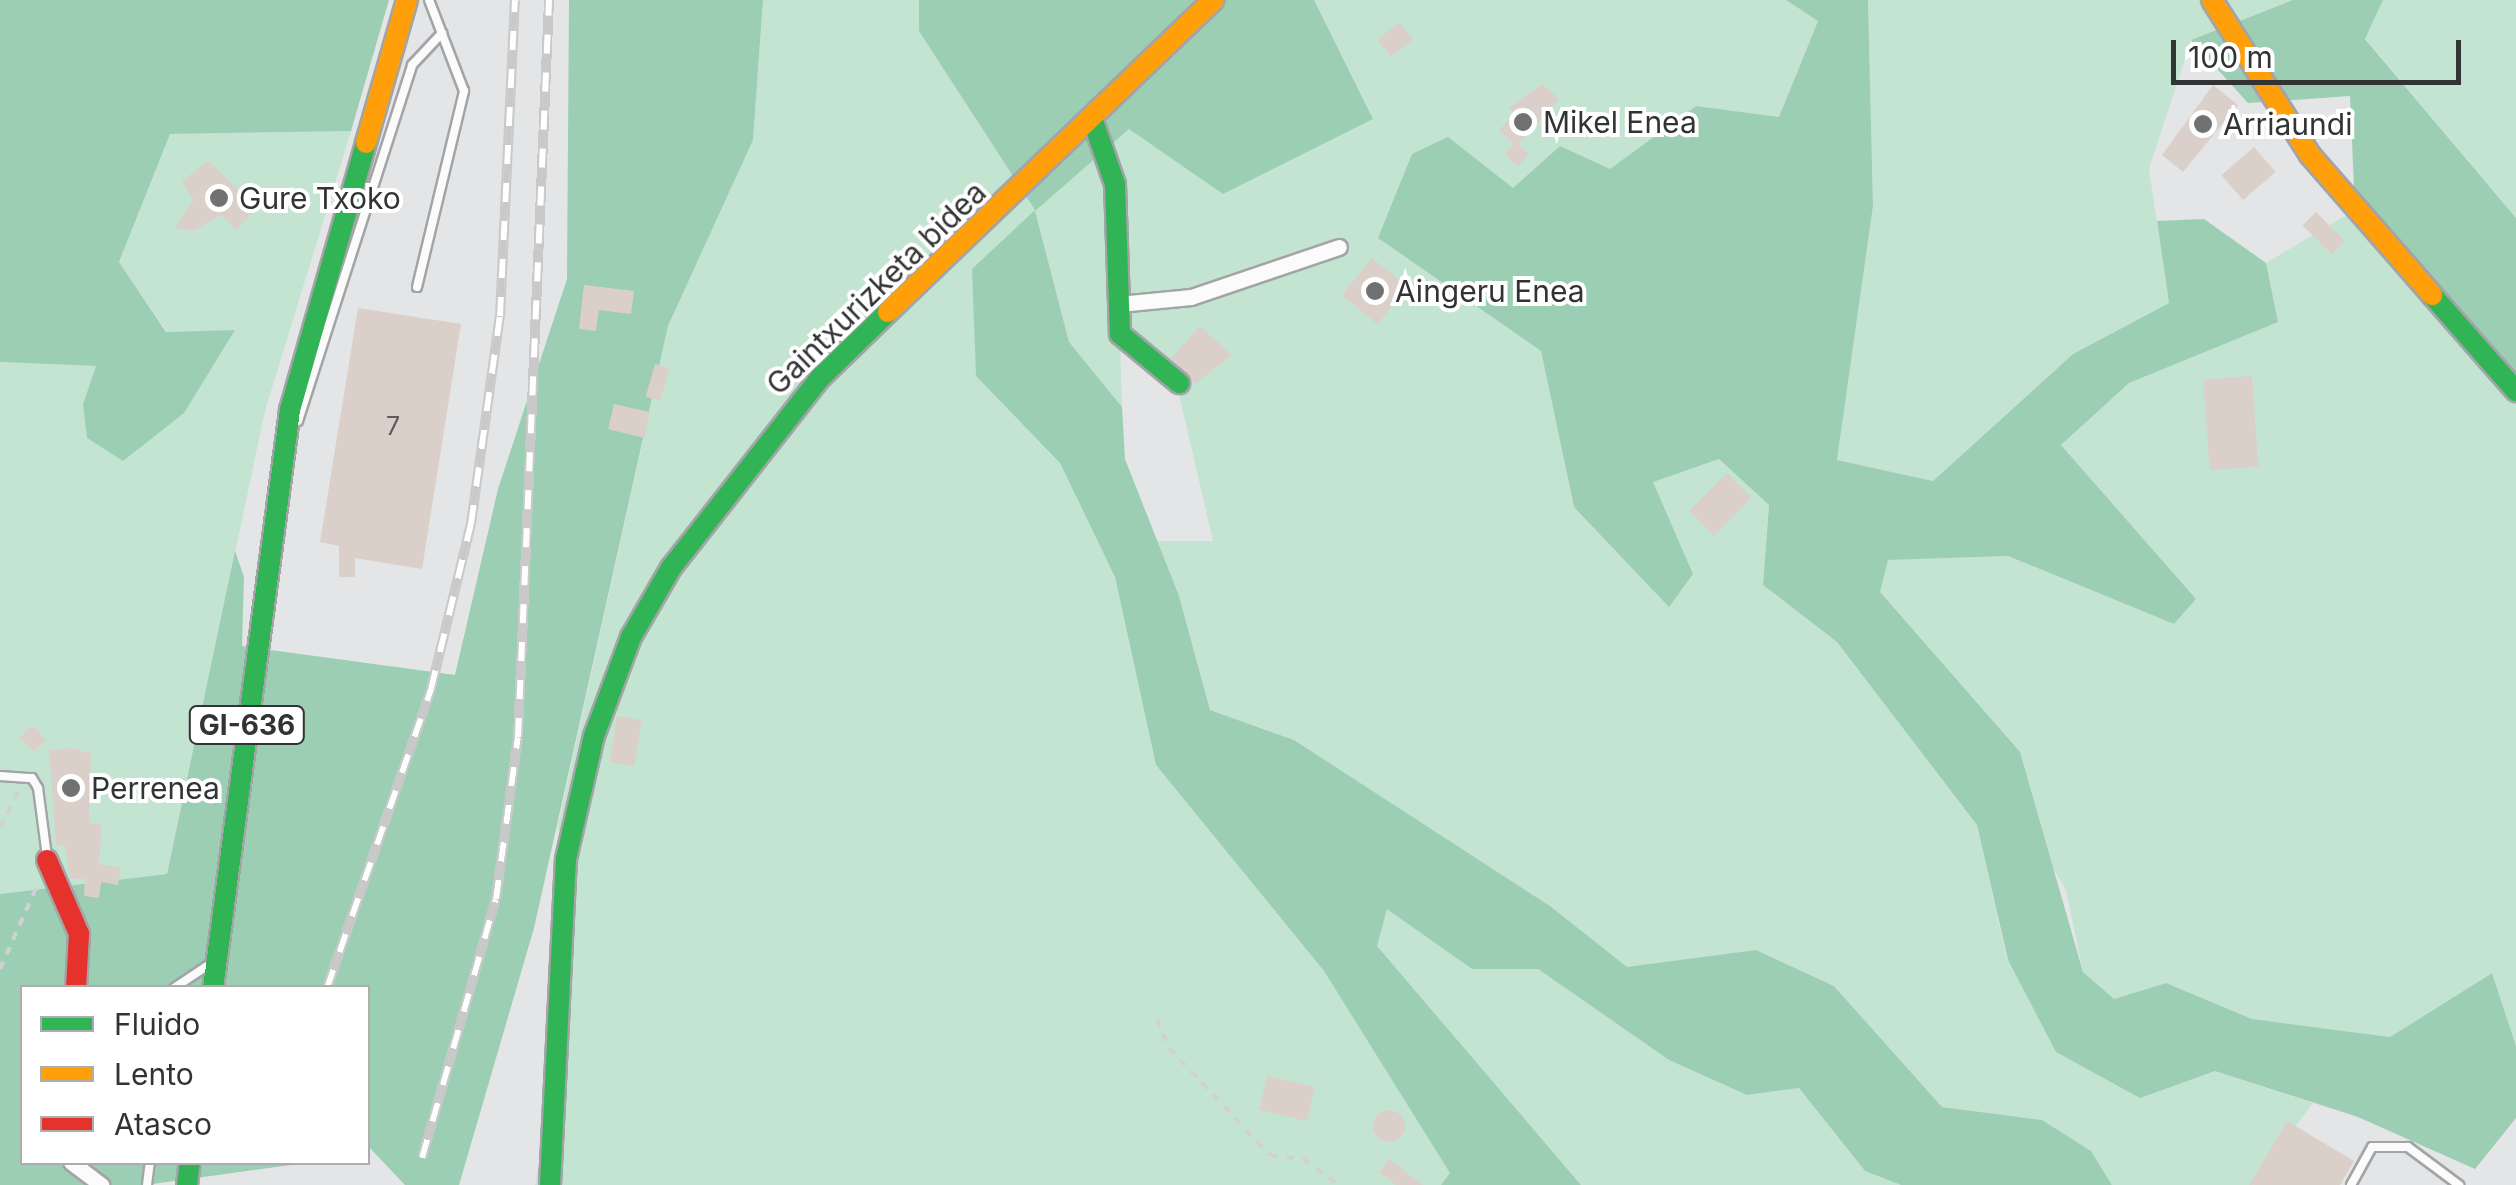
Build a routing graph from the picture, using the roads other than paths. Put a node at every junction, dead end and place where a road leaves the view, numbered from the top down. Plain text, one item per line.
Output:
1 (406, 0) edge
2 (430, 0) edge
3 (1213, 0) edge
4 (2212, 0) edge
5 (442, 33) junction
6 (1093, 122) junction
7 (1339, 246) dead end
8 (417, 288) dead end
9 (1119, 304) junction
10 (1179, 384) dead end
11 (2516, 392) edge
12 (281, 462) junction
13 (0, 776) edge
14 (47, 860) joint
15 (217, 960) junction
16 (76, 985) edge
17 (179, 985) edge
18 (213, 985) edge
19 (75, 1165) edge
20 (101, 1185) edge
21 (550, 1185) edge
22 (2352, 1185) edge
23 (2459, 1185) edge

1 - 12 main road, GI-636
2 - 5 lane
3 - 6 main road, Gaintxurizketa bidea
4 - 11 main road
5 - 8 lane
5 - 12 lane
6 - 9 main road
6 - 21 main road, Gaintxurizketa bidea
7 - 9 street
9 - 10 main road
12 - 15 main road, GI-636
13 - 14 lane
14 - 16 main road
15 - 17 lane
15 - 18 main road, GI-636
19 - 20 street
22 - 23 lane

